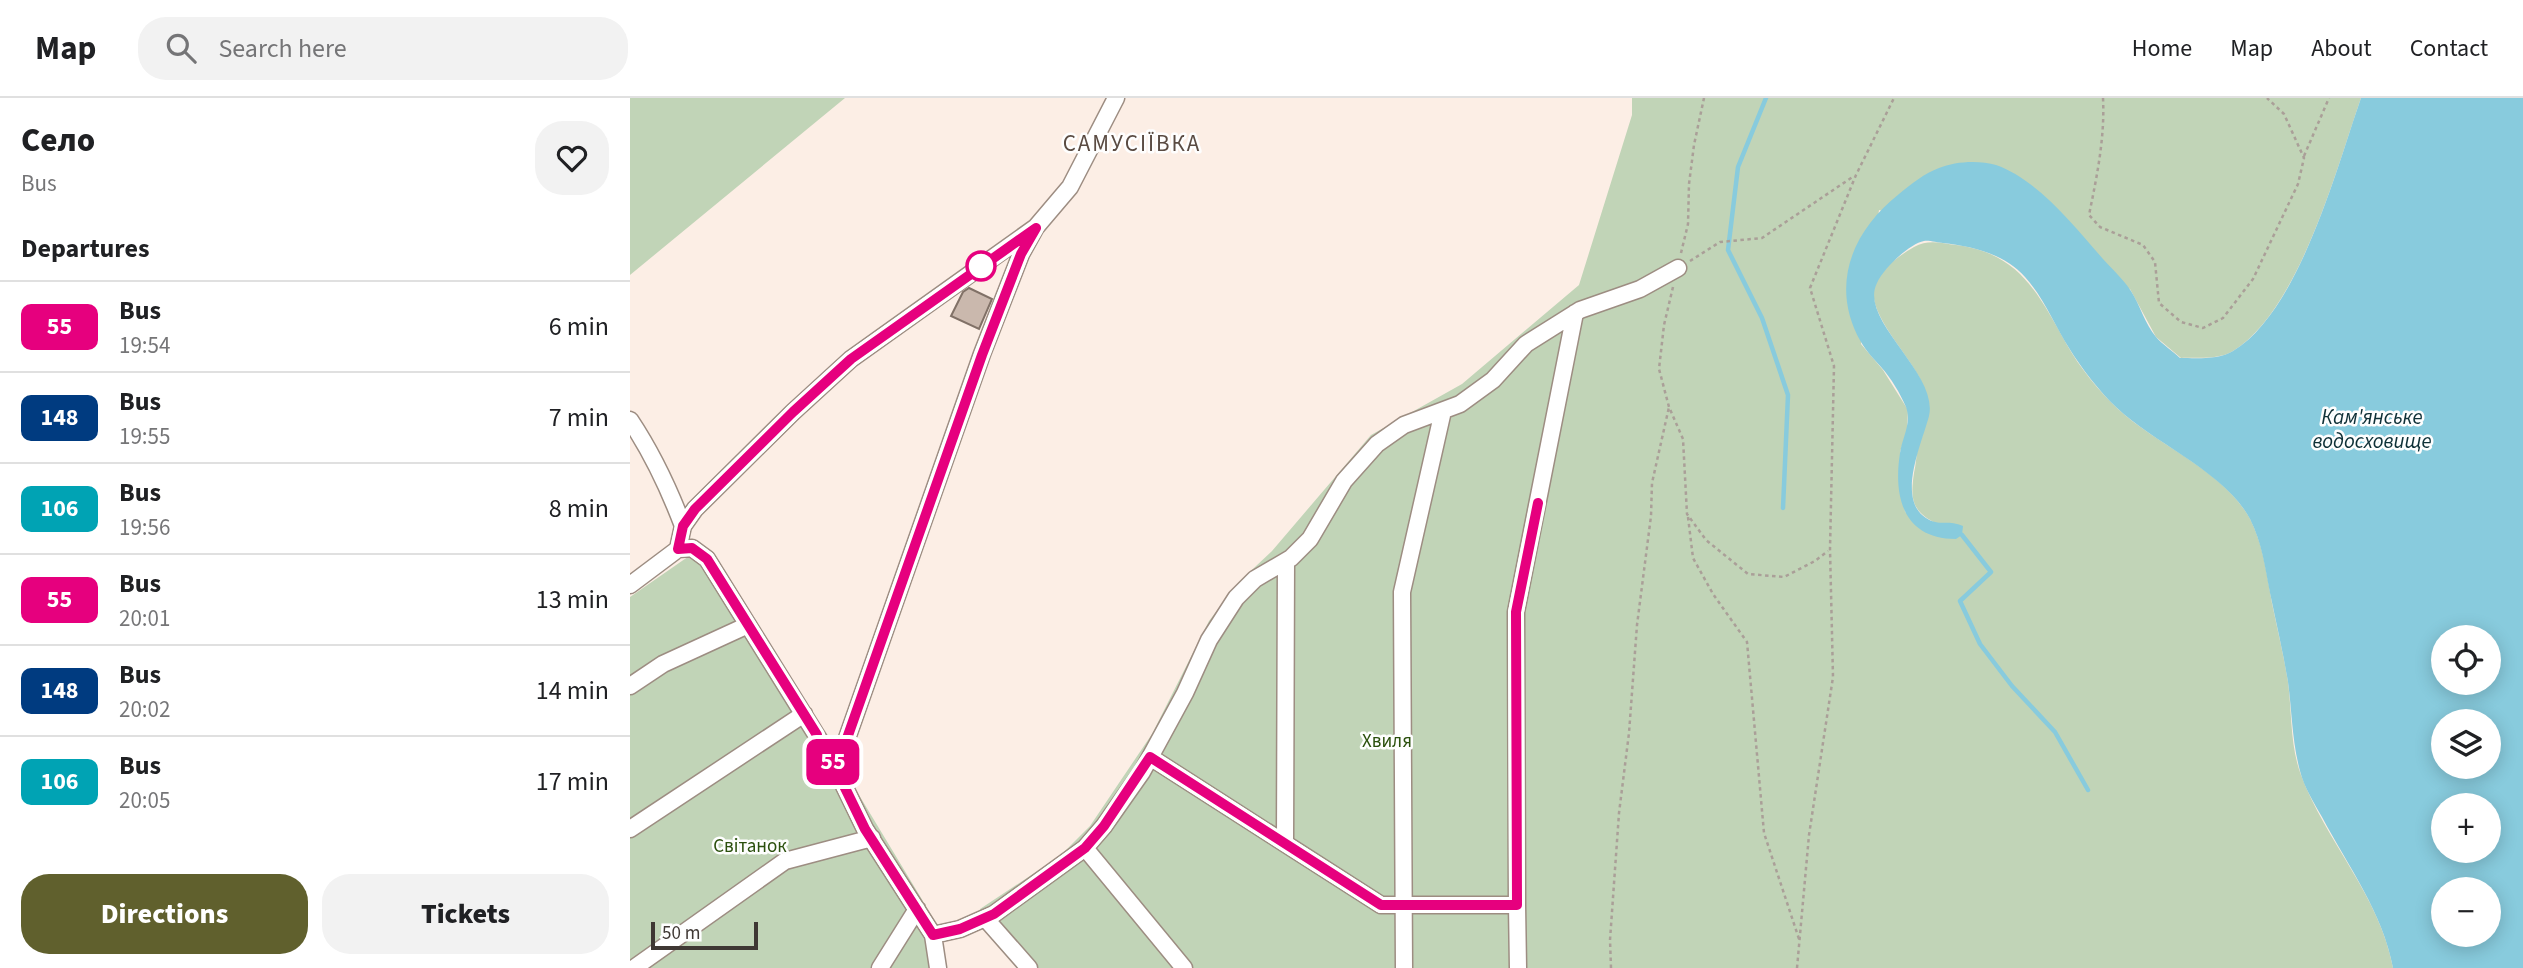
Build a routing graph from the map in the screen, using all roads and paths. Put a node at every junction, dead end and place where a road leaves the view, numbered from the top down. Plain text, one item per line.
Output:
1 (1116, 98) edge
2 (1704, 98) edge
3 (1894, 98) edge
4 (2103, 98) edge
5 (2267, 98) edge
6 (2329, 98) edge
7 (2304, 158) junction
8 (1856, 175) junction
9 (1036, 228) junction
10 (1678, 268) junction
11 (1575, 313) junction
12 (1669, 407) junction
13 (1443, 411) junction
14 (630, 420) edge
15 (1687, 514) junction
16 (683, 526) junction
17 (685, 548) junction
18 (1830, 549) junction
19 (1286, 561) junction
20 (630, 585) edge
21 (748, 625) junction
22 (630, 686) edge
23 (804, 714) junction
24 (830, 757) junction
25 (1150, 757) junction
26 (630, 829) edge
27 (872, 838) junction
28 (1285, 843) junction
29 (1085, 848) junction
30 (1404, 905) junction
31 (1517, 905) junction
32 (917, 909) junction
33 (985, 918) junction
34 (933, 935) junction
35 (1800, 943) junction
36 (634, 968) edge
37 (880, 968) edge
38 (939, 968) edge
39 (1029, 968) edge
40 (1184, 968) edge
41 (1404, 968) edge
42 (1518, 968) edge
43 (1611, 968) edge
44 (1797, 968) edge

1 - 9 street
2 - 10 path
3 - 8 path
4 - 7 path
5 - 7 path
6 - 7 path
8 - 10 path
8 - 18 path
9 - 16 street
9 - 24 street
10 - 11 street
10 - 12 path
11 - 13 street
11 - 31 street
12 - 15 path
12 - 43 path
13 - 19 street
13 - 30 street
14 - 16 street
15 - 18 path
15 - 35 path
16 - 17 street
17 - 20 street
17 - 21 street
18 - 35 path
19 - 25 street
19 - 28 street
21 - 22 street
21 - 23 street
23 - 24 street
23 - 26 street
24 - 27 street
25 - 28 street
25 - 29 street
27 - 32 street
27 - 36 street
28 - 30 street
29 - 33 street
29 - 40 street
30 - 31 street
30 - 41 street
31 - 42 street
32 - 34 street
32 - 37 street
33 - 34 street
33 - 39 street
34 - 38 street
35 - 44 path

